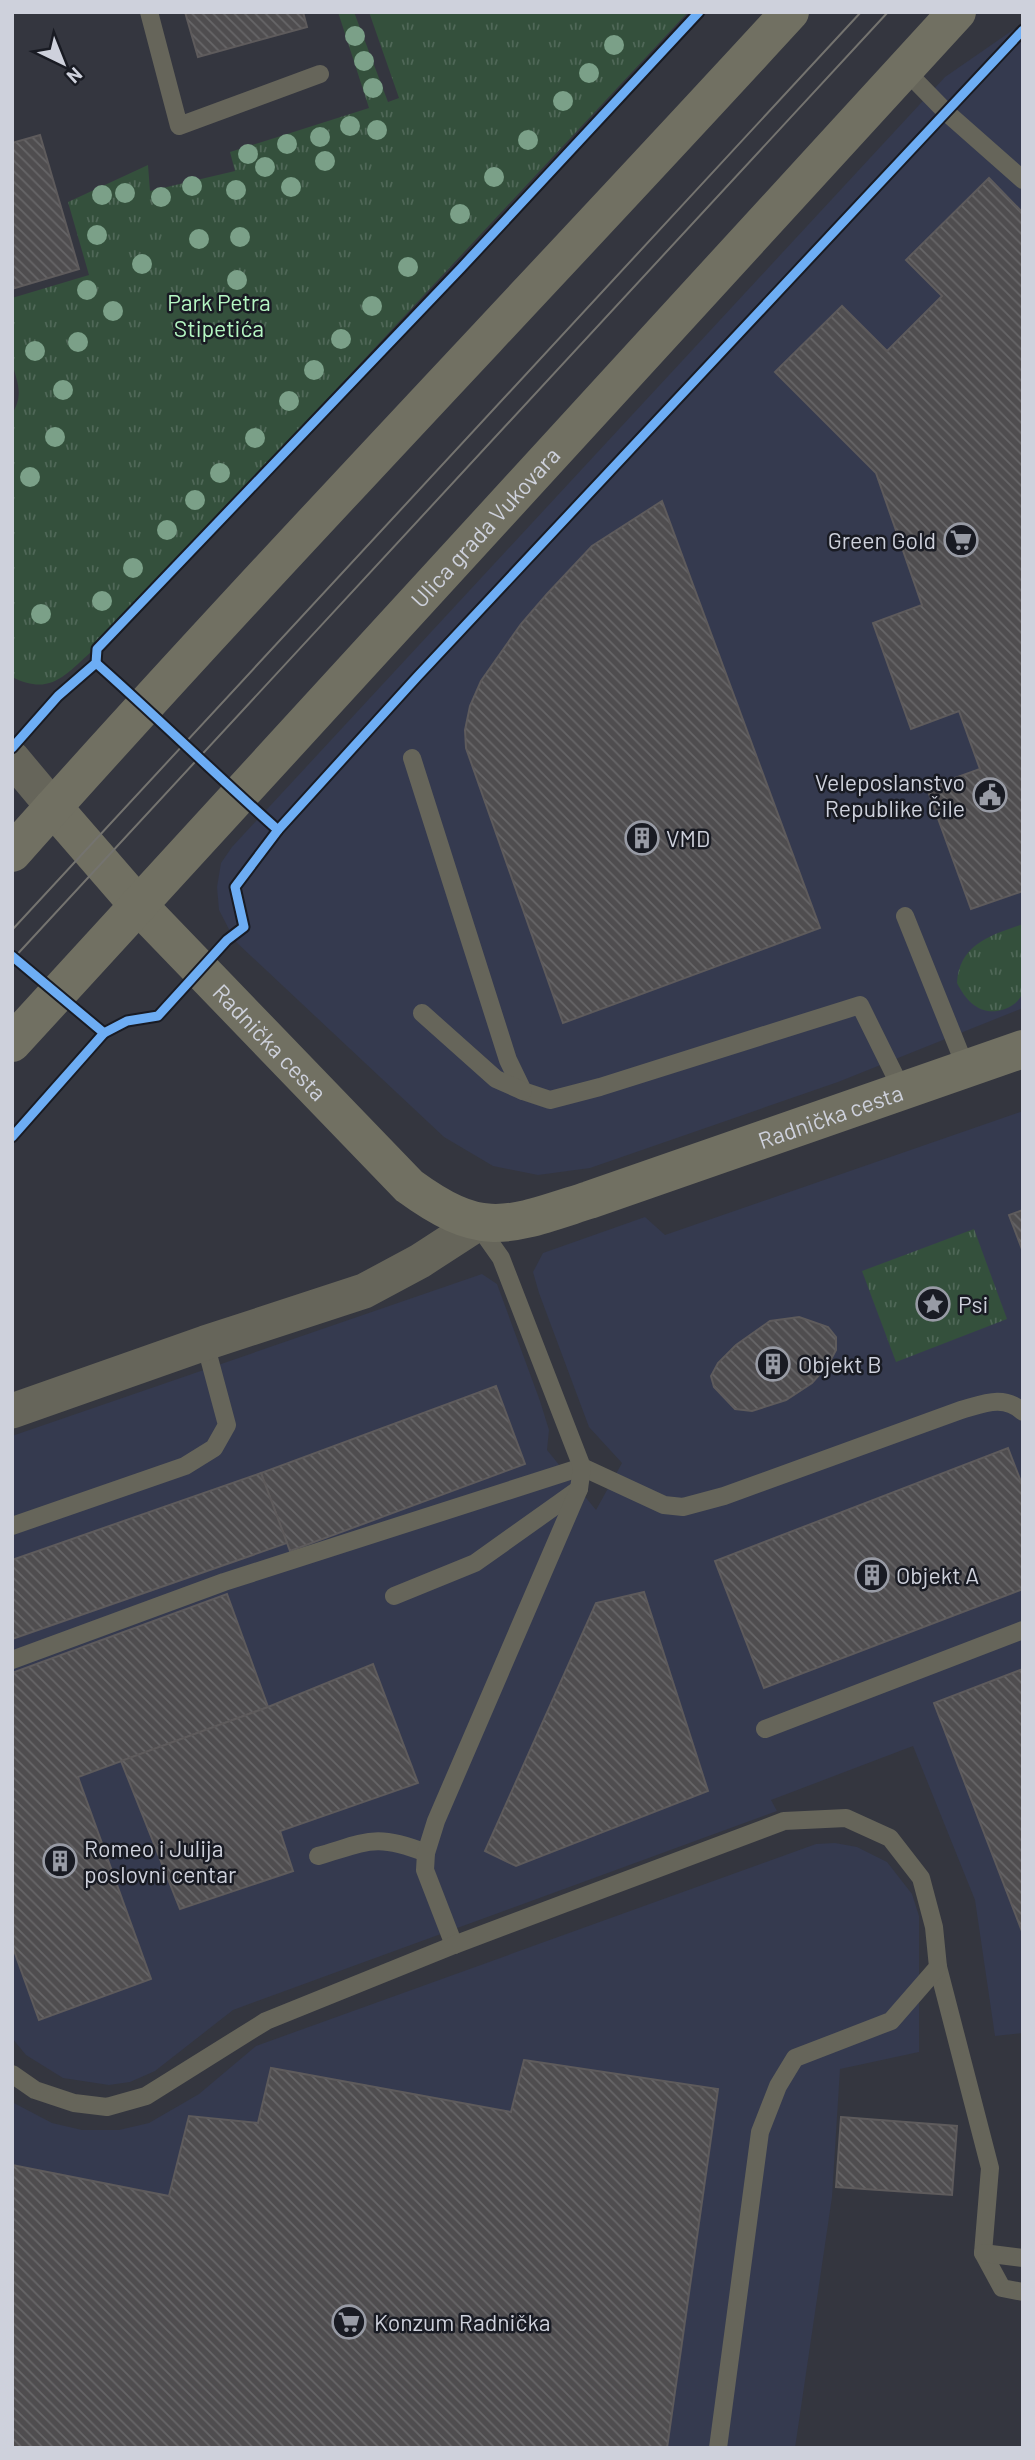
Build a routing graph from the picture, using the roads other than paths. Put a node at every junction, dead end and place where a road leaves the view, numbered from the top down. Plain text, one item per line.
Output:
1 (149, 12) edge
2 (790, 12) edge
3 (957, 12) edge
4 (904, 69) junction
5 (320, 74) dead end
6 (1023, 180) edge
7 (12, 758) edge
8 (412, 758) dead end
9 (53, 807) junction
10 (12, 853) edge
11 (138, 905) junction
12 (905, 916) dead end
13 (422, 1013) dead end
14 (12, 1043) edge
15 (1023, 1049) edge
16 (966, 1068) junction
17 (902, 1090) junction
18 (523, 1091) junction
19 (477, 1224) junction
20 (205, 1343) junction
21 (12, 1411) edge
22 (1023, 1412) edge
23 (582, 1467) junction
24 (579, 1489) junction
25 (12, 1525) edge
26 (394, 1596) dead end
27 (1023, 1630) edge
28 (12, 1660) edge
29 (765, 1729) dead end
30 (426, 1853) junction
31 (318, 1856) dead end
32 (454, 1945) junction
33 (938, 1967) junction
34 (12, 2074) edge
35 (983, 2253) junction
36 (1023, 2258) edge
37 (1023, 2292) edge
38 (718, 2448) edge

1 - 5 lane
2 - 9 main road
3 - 4 main road, Ulica grada Vukovara
4 - 6 lane
4 - 11 main road, Ulica grada Vukovara
7 - 9 street
8 - 18 lane
9 - 10 main road
9 - 11 main road, Radnička cesta
11 - 14 main road, Ulica grada Vukovara
11 - 19 main road, Radnička cesta
12 - 16 lane
13 - 18 lane
15 - 16 main road, Radnička cesta
16 - 17 main road, Radnička cesta
17 - 18 lane
17 - 19 main road, Radnička cesta
19 - 20 street
19 - 23 lane
20 - 21 street
20 - 25 lane
22 - 23 lane
23 - 24 lane
23 - 28 lane
24 - 26 lane
24 - 30 lane
27 - 29 lane
30 - 31 lane
30 - 32 lane
32 - 33 lane
32 - 34 lane
33 - 35 lane
33 - 38 lane
35 - 36 lane
35 - 37 lane

